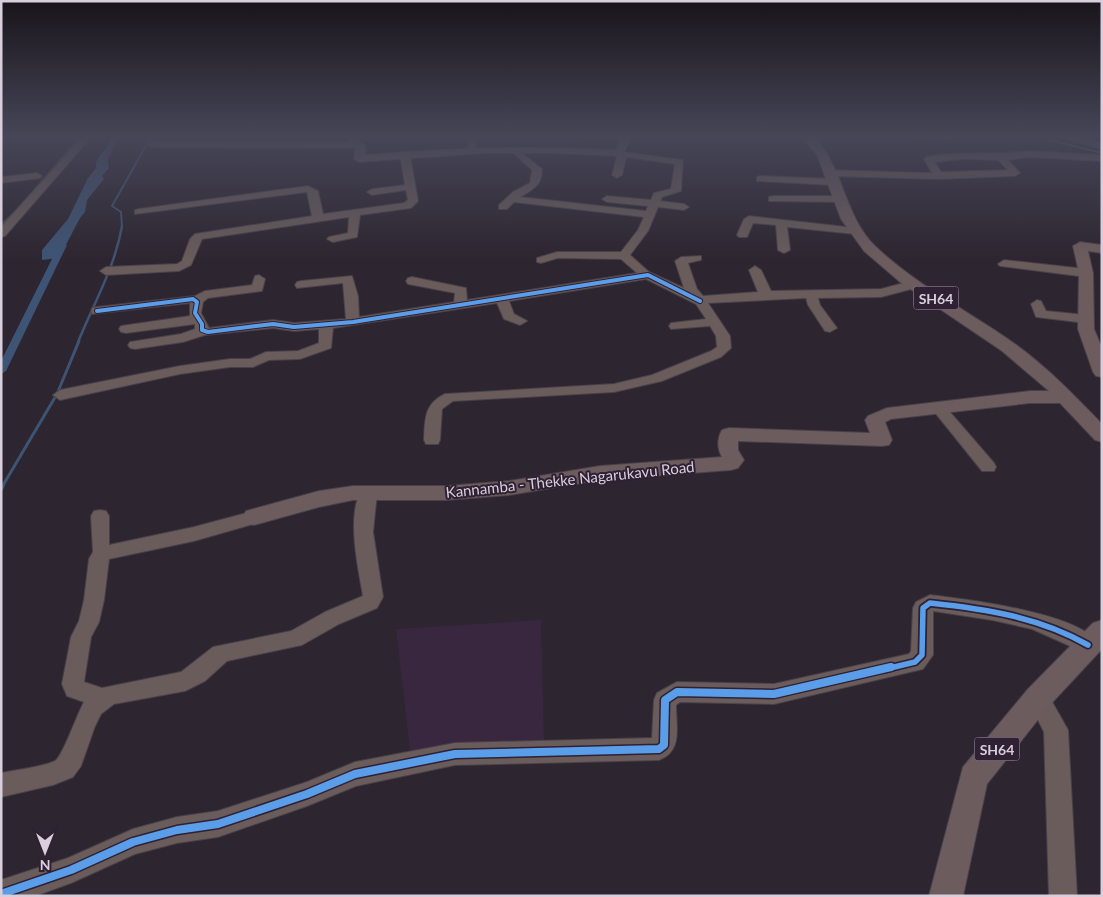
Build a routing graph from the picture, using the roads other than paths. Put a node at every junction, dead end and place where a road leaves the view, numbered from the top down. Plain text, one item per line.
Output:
1 (29, 177) edge
2 (53, 177) edge
3 (408, 177) edge
4 (537, 177) edge
5 (678, 177) edge
6 (893, 177) edge
7 (831, 178) junction
8 (760, 179) dead end
9 (1, 180) edge
10 (410, 188) junction
11 (372, 192) dead end
12 (512, 199) junction
13 (607, 199) dead end
14 (773, 199) dead end
15 (840, 199) junction
16 (503, 207) dead end
17 (684, 207) dead end
18 (651, 209) junction
19 (139, 212) dead end
20 (355, 213) junction
21 (320, 218) junction
22 (781, 223) junction
23 (854, 231) junction
24 (1, 234) edge
25 (742, 235) dead end
26 (333, 239) dead end
27 (1102, 249) edge
28 (784, 250) dead end
29 (624, 256) junction
30 (697, 258) dead end
31 (541, 260) dead end
32 (1004, 264) dead end
33 (755, 270) dead end
34 (106, 271) dead end
35 (1086, 272) junction
36 (646, 275) junction
37 (259, 279) dead end
38 (412, 281) dead end
39 (915, 284) junction
40 (301, 285) dead end
41 (811, 293) junction
42 (766, 295) junction
43 (501, 297) junction
44 (195, 301) junction
45 (700, 301) junction
46 (460, 304) junction
47 (1037, 304) dead end
48 (97, 311) dead end
49 (1086, 319) junction
50 (520, 321) dead end
51 (353, 322) junction
52 (715, 322) junction
53 (326, 324) junction
54 (201, 325) junction
55 (676, 326) dead end
56 (830, 328) dead end
57 (126, 329) dead end
58 (135, 345) dead end
59 (1102, 372) edge
60 (60, 395) dead end
61 (1064, 397) junction
62 (938, 407) junction
63 (1102, 436) edge
64 (432, 440) dead end
65 (988, 467) dead end
66 (368, 493) junction
67 (100, 516) dead end
68 (254, 517) joint
69 (103, 553) junction
70 (1095, 638) edge
71 (103, 698) junction
72 (1038, 698) junction
73 (1, 785) edge
74 (1, 894) edge
75 (946, 896) edge
76 (1063, 896) edge

1 - 9 street
2 - 24 street
3 - 10 street
4 - 12 street
5 - 18 street
6 - 7 street
7 - 8 street
7 - 15 main road, SH64
10 - 11 street
10 - 20 street
12 - 16 street
12 - 18 street
13 - 18 street
14 - 15 street
15 - 23 main road, SH64
17 - 18 street
18 - 29 street
19 - 21 street
20 - 21 street
20 - 26 street
21 - 34 street
22 - 23 street
22 - 25 street
22 - 28 street
23 - 39 main road, SH64
27 - 35 main road
29 - 31 street
29 - 36 street
30 - 45 street
32 - 35 street
33 - 42 street
35 - 49 main road
36 - 43 street
36 - 45 street
37 - 44 street
38 - 46 street
39 - 41 street
39 - 61 main road, SH64
40 - 51 street
41 - 42 street
41 - 56 street
42 - 45 street
43 - 46 street
43 - 50 street
44 - 48 street
44 - 54 street
45 - 52 street
46 - 51 street
47 - 49 street
49 - 59 main road
51 - 53 street
52 - 55 street
52 - 64 street
53 - 54 street
53 - 60 street
54 - 57 street
54 - 58 street
61 - 62 main road, Kannamba - Thekke Nagarukavu Road
61 - 63 main road, SH64
62 - 65 street
62 - 66 main road, Kannamba - Thekke Nagarukavu Road
66 - 68 main road, Kannamba - Thekke Nagarukavu Road
66 - 71 street
67 - 69 street
68 - 69 street
69 - 71 street
70 - 72 main road, SH64
70 - 74 street
71 - 73 street
72 - 75 main road, SH64
72 - 76 street

